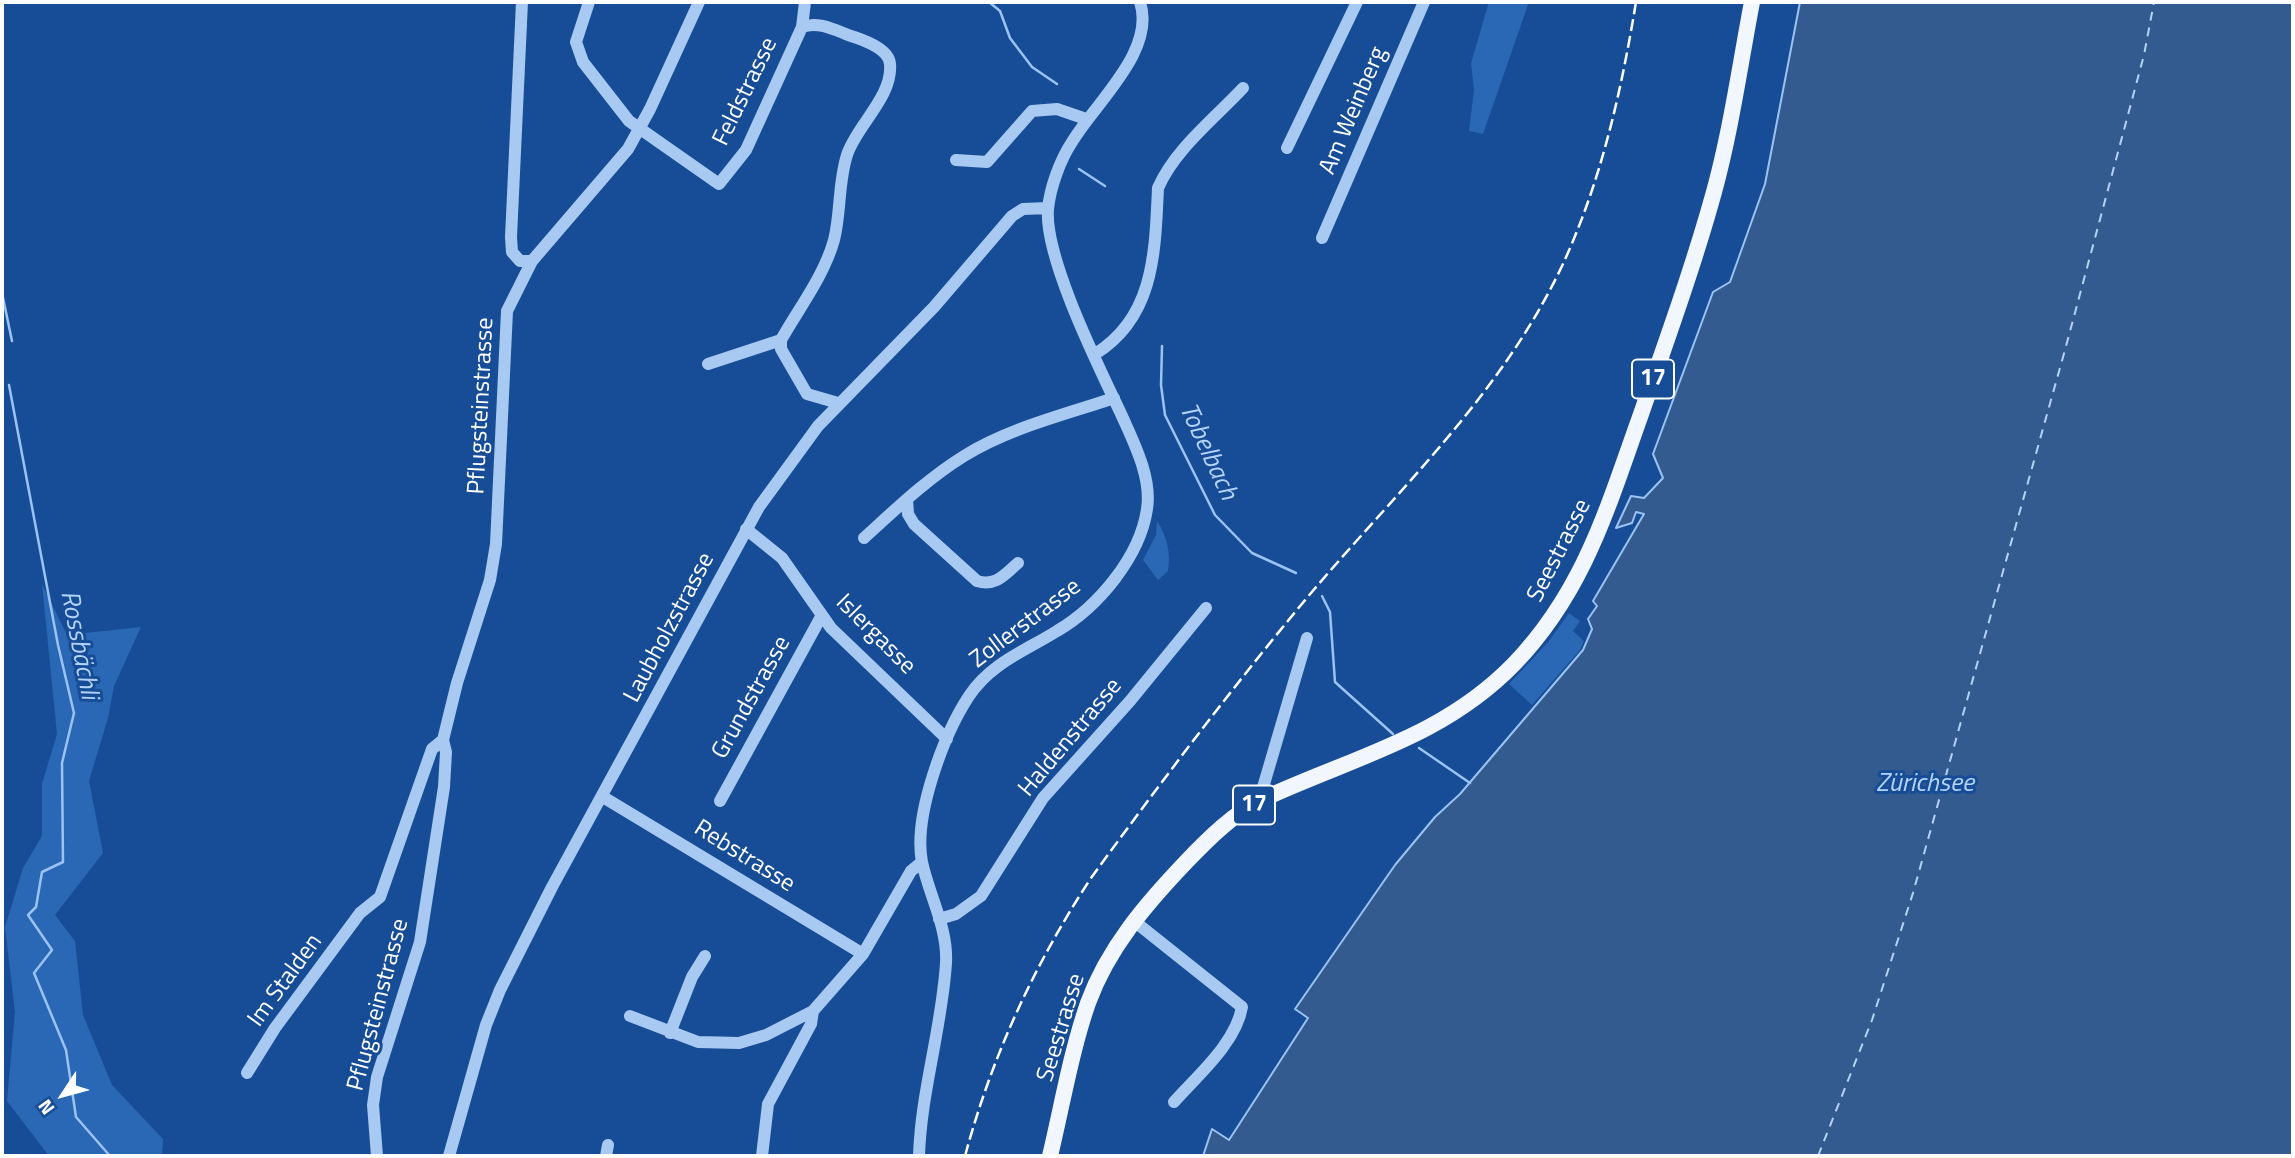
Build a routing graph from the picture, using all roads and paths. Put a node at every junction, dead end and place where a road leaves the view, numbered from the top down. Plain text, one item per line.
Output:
1 (522, 2) edge
2 (589, 2) edge
3 (699, 2) edge
4 (805, 2) edge
5 (1140, 2) edge
6 (1357, 2) edge
7 (1424, 2) edge
8 (1752, 2) edge
9 (802, 27) junction
10 (1243, 88) dead end
11 (1090, 115) junction
12 (640, 127) junction
13 (1287, 148) dead end
14 (956, 160) dead end
15 (1048, 208) junction
16 (1322, 238) dead end
17 (532, 261) junction
18 (781, 340) junction
19 (1096, 355) junction
20 (708, 364) dead end
21 (1114, 398) junction
22 (838, 403) junction
23 (907, 499) junction
24 (746, 529) junction
25 (864, 538) dead end
26 (1018, 563) dead end
27 (1206, 608) dead end
28 (822, 615) junction
29 (1307, 638) dead end
30 (947, 739) junction
31 (443, 740) junction
32 (603, 797) junction
33 (1259, 800) junction
34 (720, 801) dead end
35 (922, 862) junction
36 (360, 913) joint
37 (939, 919) junction
38 (1133, 921) junction
39 (863, 954) junction
40 (705, 956) dead end
41 (813, 1011) junction
42 (630, 1016) dead end
43 (670, 1034) junction
44 (247, 1073) dead end
45 (1174, 1102) dead end
46 (377, 1156) edge
47 (449, 1156) edge
48 (762, 1156) edge
49 (919, 1156) edge
50 (1050, 1156) edge

1 - 17 street
2 - 12 street
3 - 12 street, Pflugsteinstrasse
4 - 9 street
5 - 11 street, Zollerstrasse
6 - 13 street
7 - 16 street, Am Weinberg
8 - 33 main road, Seestrasse / 17
9 - 12 street, Feldstrasse
9 - 18 street, Feldstrasse
10 - 19 street
11 - 14 street
11 - 15 street, Zollerstrasse
12 - 17 street, Pflugsteinstrasse
15 - 19 street, Zollerstrasse
15 - 22 street, Laubholzstrasse
17 - 31 street, Pflugsteinstrasse
18 - 20 street
18 - 22 street
19 - 21 street, Zollerstrasse
21 - 23 street
21 - 30 street, Zollerstrasse
22 - 24 street, Laubholzstrasse
23 - 25 street
23 - 26 street
24 - 28 street, Islergasse
24 - 32 street, Laubholzstrasse
27 - 37 street, Haldenstrasse
28 - 30 street, Islergasse
28 - 34 street, Grundstrasse
29 - 33 street
30 - 35 street, Zollerstrasse
31 - 36 street, Pflugsteinstrasse
31 - 46 street, Pflugsteinstrasse
32 - 39 street, Rebstrasse
32 - 47 street, Laubholzstrasse
33 - 38 main road, Seestrasse / 17
35 - 37 street, Zollerstrasse
35 - 39 street
36 - 44 street, Im Stalden
37 - 49 street, Zollerstrasse
38 - 45 street
38 - 50 main road, Seestrasse / 17
39 - 41 street
40 - 43 street
41 - 43 street
41 - 48 street
42 - 43 street

